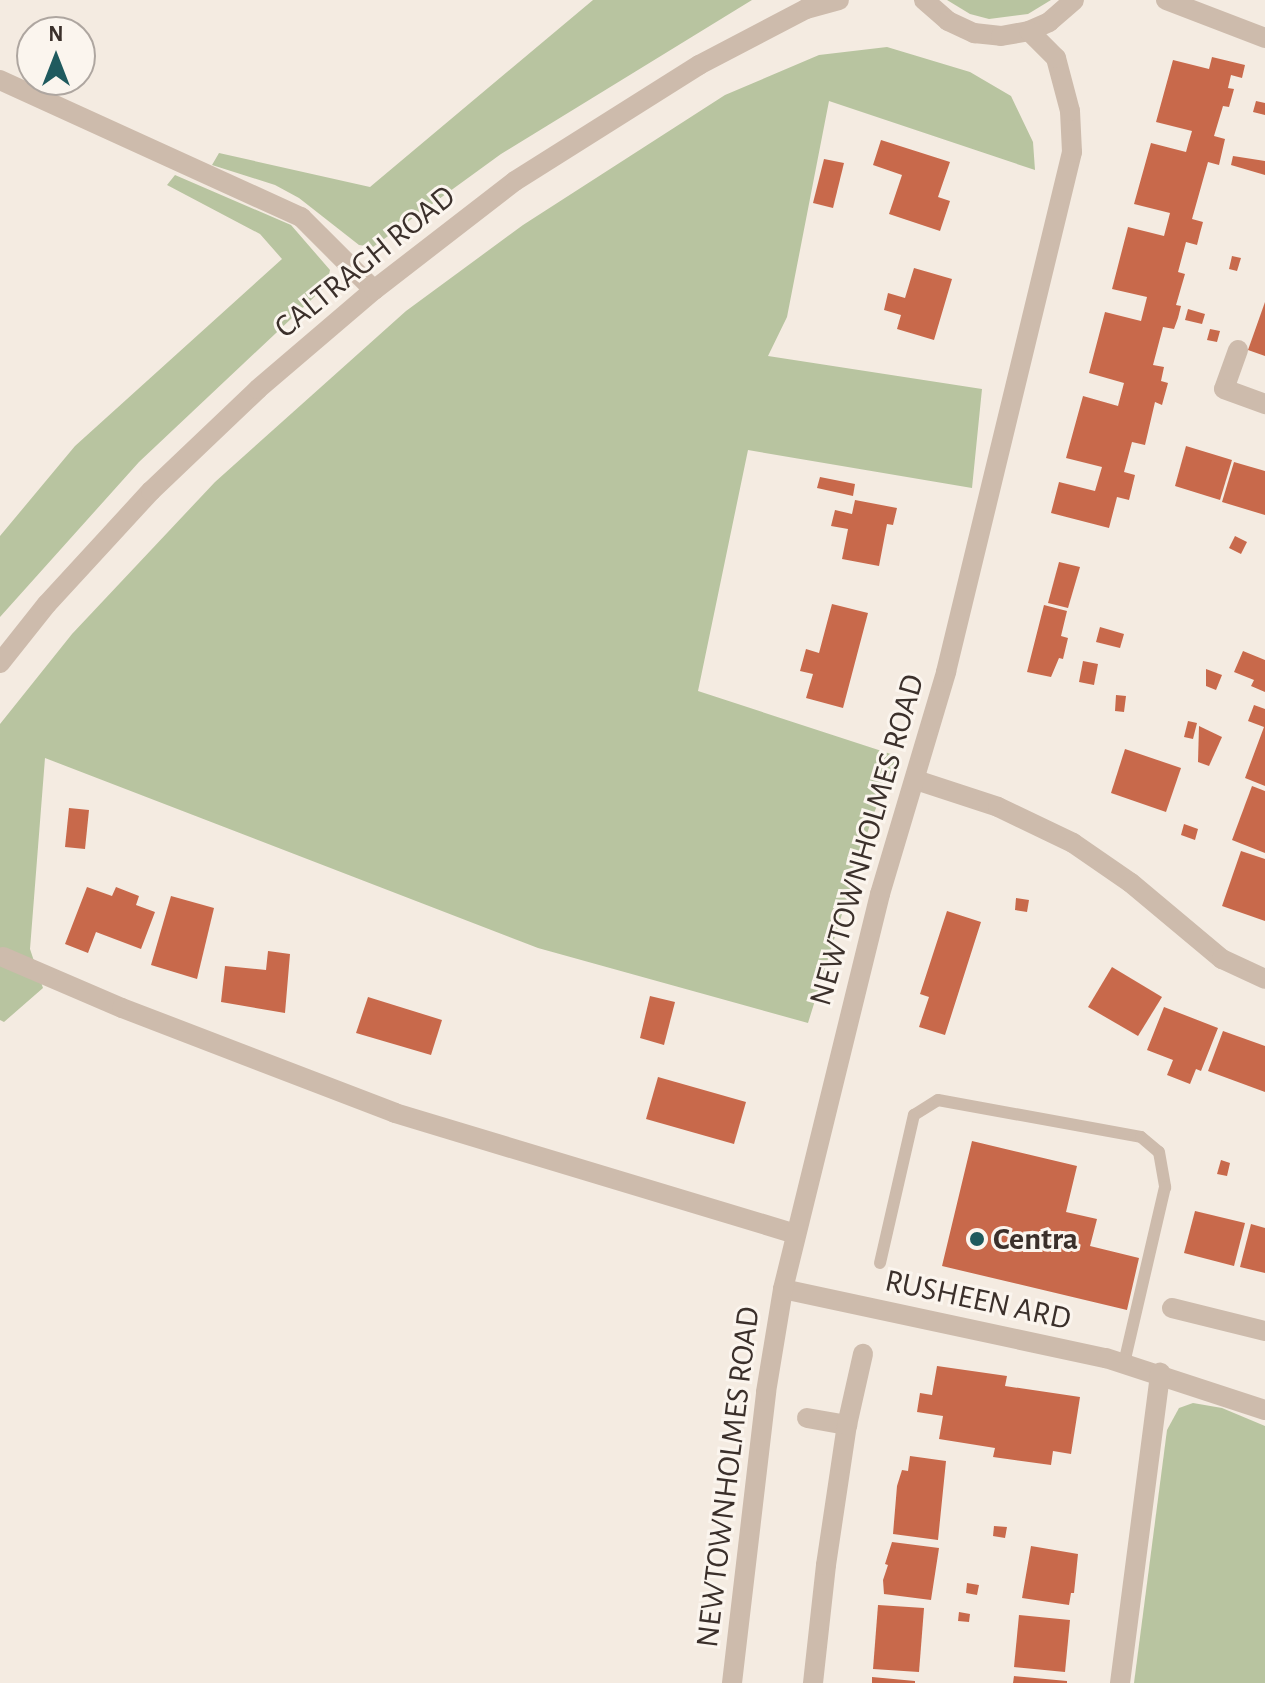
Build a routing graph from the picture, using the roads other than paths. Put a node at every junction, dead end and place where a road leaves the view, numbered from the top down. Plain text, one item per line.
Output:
1 (839, 0) edge
2 (924, 0) edge
3 (1074, 0) edge
4 (1166, 0) edge
5 (1029, 31) junction
6 (1265, 38) edge
7 (0, 80) edge
8 (374, 290) junction
9 (1238, 350) dead end
10 (1265, 404) edge
11 (0, 663) edge
12 (916, 780) junction
13 (3, 957) dead end
14 (1265, 979) edge
15 (795, 1234) junction
16 (880, 1263) dead end
17 (783, 1289) junction
18 (1172, 1308) dead end
19 (1265, 1331) edge
20 (863, 1354) dead end
21 (1124, 1363) junction
22 (1160, 1373) junction
23 (1265, 1410) edge
24 (807, 1418) dead end
25 (847, 1425) junction
26 (732, 1683) edge
27 (813, 1683) edge
28 (1120, 1683) edge

1 - 8 street, CALTRAGH ROAD
2 - 5 street
3 - 5 street
4 - 6 street
5 - 12 street, NEWTOWNHOLMES ROAD
7 - 8 street
8 - 11 street, CALTRAGH ROAD
9 - 10 street
12 - 14 street
12 - 15 street, NEWTOWNHOLMES ROAD
13 - 15 street
15 - 17 street, NEWTOWNHOLMES ROAD
16 - 21 lane
17 - 21 street, RUSHEEN ARD
17 - 26 street, NEWTOWNHOLMES ROAD
18 - 19 street
20 - 25 street
21 - 22 street, RUSHEEN ARD
22 - 23 street, RUSHEEN ARD
22 - 28 street
24 - 25 street
25 - 27 street

